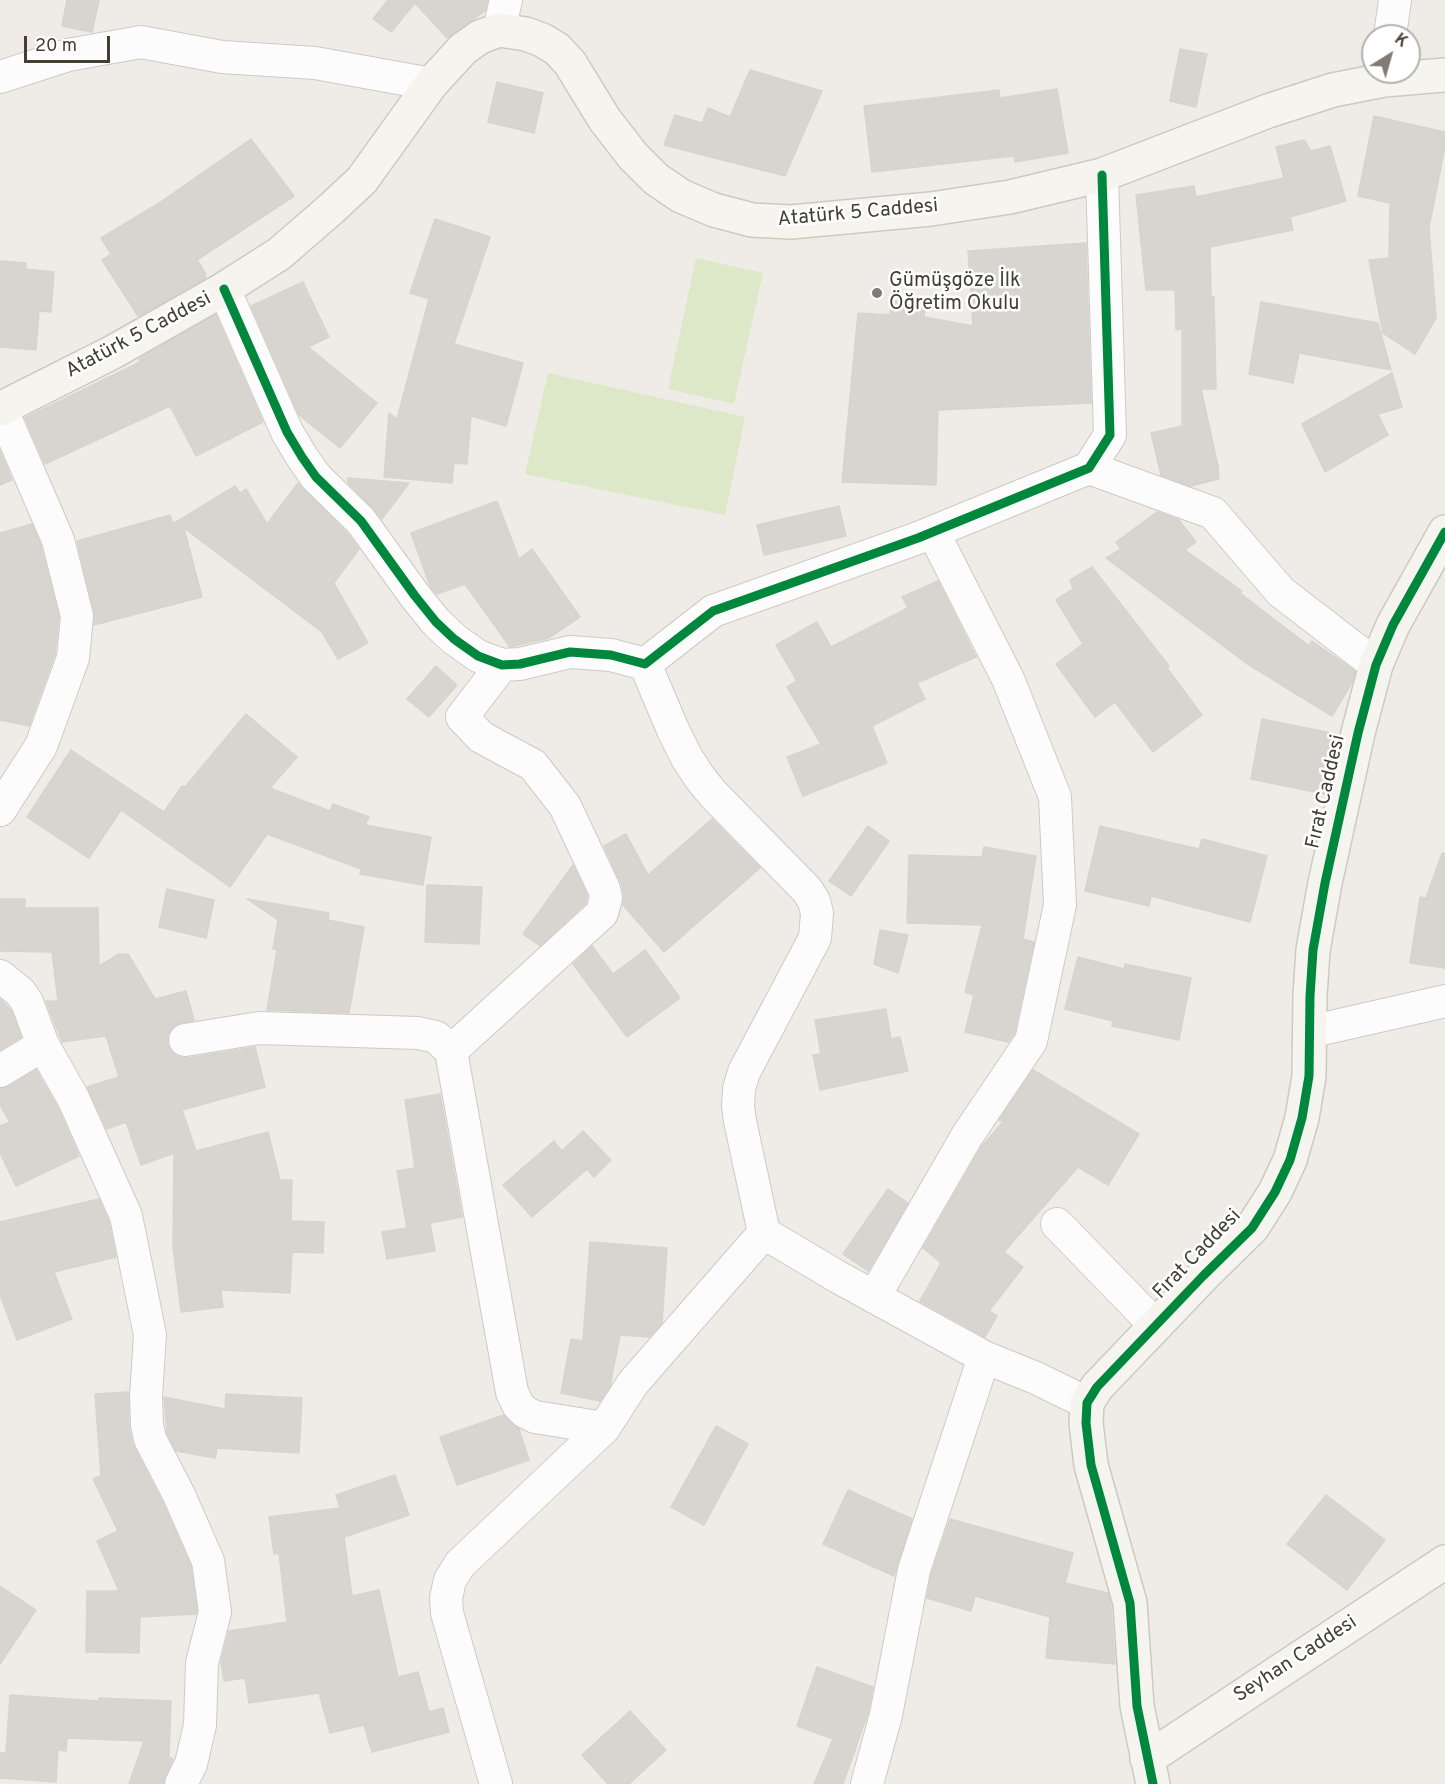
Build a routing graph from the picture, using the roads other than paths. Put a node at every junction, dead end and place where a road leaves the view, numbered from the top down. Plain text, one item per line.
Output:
1 (1395, 0) edge
2 (502, 15) edge
3 (1392, 24) edge
4 (1421, 75) edge
5 (1445, 75) edge
6 (0, 77) edge
7 (1361, 82) edge
8 (431, 84) junction
9 (1102, 175) junction
10 (225, 290) junction
11 (0, 409) edge
12 (1089, 468) junction
13 (933, 532) junction
14 (1445, 532) edge
15 (645, 664) junction
16 (502, 665) junction
17 (1376, 665) junction
18 (0, 810) edge
19 (0, 976) edge
20 (1445, 1001) edge
21 (1309, 1032) junction
22 (185, 1040) dead end
23 (43, 1045) junction
24 (451, 1051) junction
25 (0, 1071) edge
26 (1057, 1224) dead end
27 (764, 1233) junction
28 (874, 1297) junction
29 (1156, 1326) junction
30 (984, 1357) junction
31 (1087, 1403) junction
32 (604, 1428) junction
33 (1445, 1562) edge
34 (1150, 1771) edge
35 (181, 1784) edge
36 (496, 1784) edge
37 (867, 1784) edge

1 - 3 street
2 - 8 street, Atatürk 5 Caddesi
2 - 9 street, Atatürk 5 Caddesi
4 - 5 street, Atatürk 5 Caddesi
6 - 8 street
7 - 9 street, Atatürk 5 Caddesi
8 - 10 street, Atatürk 5 Caddesi
9 - 12 street
10 - 11 street, Atatürk 5 Caddesi
10 - 16 street
11 - 18 street
12 - 13 street
12 - 17 street
13 - 15 street
13 - 28 street
14 - 17 street, Fırat Caddesi
15 - 16 street
15 - 27 street
16 - 24 street
17 - 21 street, Fırat Caddesi
19 - 23 street
20 - 21 street
21 - 29 street, Fırat Caddesi
22 - 24 street
23 - 25 street
23 - 35 street
24 - 32 street
26 - 29 street
27 - 28 street
27 - 32 street
28 - 30 street
29 - 31 street, Fırat Caddesi
30 - 31 street
30 - 37 street
31 - 34 street
32 - 36 street
33 - 34 street, Seyhan Caddesi

